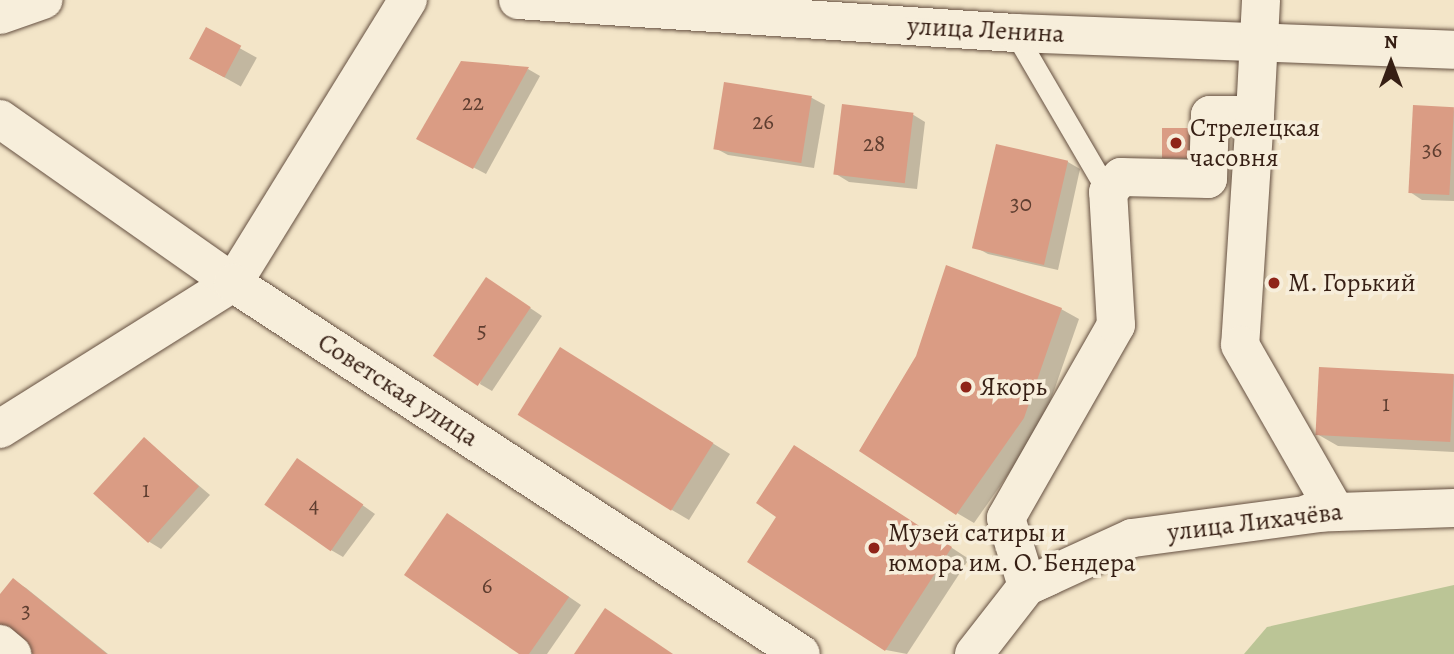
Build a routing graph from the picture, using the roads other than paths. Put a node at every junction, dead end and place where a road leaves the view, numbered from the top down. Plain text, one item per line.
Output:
1 (43, 0) edge
2 (408, 0) edge
3 (518, 0) edge
4 (1261, 0) edge
5 (0, 15) edge
6 (1015, 33) junction
7 (1259, 40) junction
8 (1454, 50) edge
9 (1255, 115) junction
10 (0, 119) edge
11 (1108, 192) junction
12 (233, 283) junction
13 (0, 429) edge
14 (1454, 508) edge
15 (1335, 511) junction
16 (1027, 586) junction
17 (0, 644) edge
18 (12, 654) edge
19 (801, 654) edge
20 (974, 654) edge

1 - 5 street
2 - 12 street
3 - 6 street, улица Ленина
4 - 7 street
6 - 7 street, улица Ленина
6 - 11 lane
7 - 8 street, улица Ленина
7 - 9 street
9 - 11 street
9 - 15 street
10 - 12 street, Советская улица
11 - 16 street
12 - 13 street
12 - 19 street, Советская улица
14 - 15 street, улица Лихачёва
15 - 16 street, улица Лихачёва
16 - 20 street
17 - 18 street

